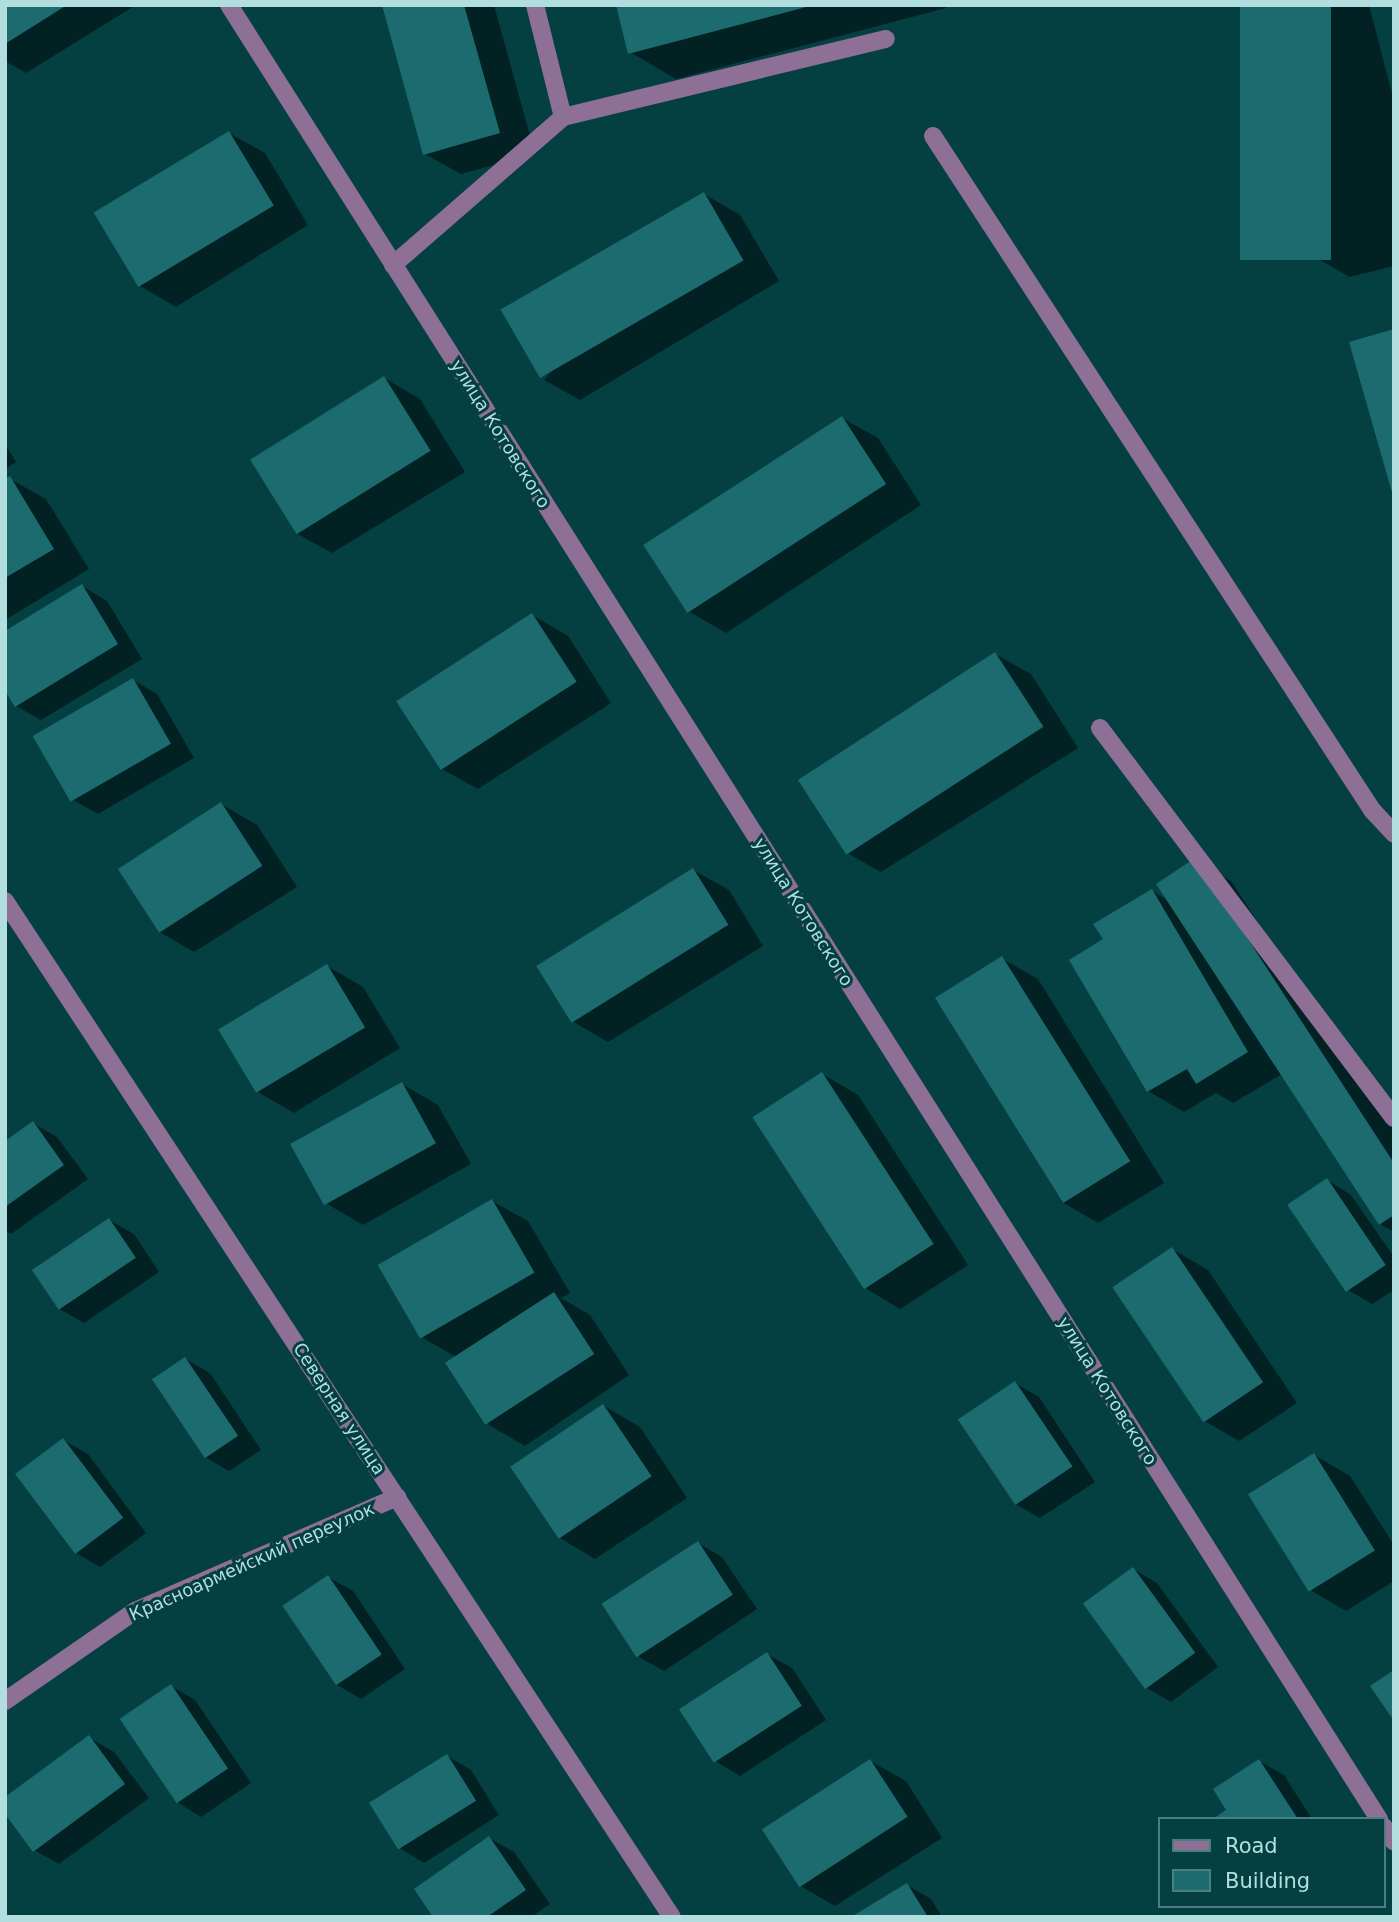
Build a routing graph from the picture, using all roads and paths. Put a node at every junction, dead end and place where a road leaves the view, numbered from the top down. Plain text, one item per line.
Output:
1 (229, 5) edge
2 (535, 5) edge
3 (886, 39) dead end
4 (563, 117) junction
5 (933, 136) dead end
6 (393, 265) junction
7 (1100, 728) dead end
8 (1394, 834) edge
9 (5, 901) edge
10 (1394, 1118) edge
11 (397, 1497) junction
12 (5, 1701) edge
13 (1378, 1817) edge
14 (672, 1917) edge

1 - 6 street, улица Котовского
2 - 4 street
3 - 4 street
4 - 6 street
5 - 8 street
6 - 13 street, улица Котовского
7 - 10 street
9 - 11 street, Северная улица
11 - 12 street, Красноармейский переулок
11 - 14 street, Северная улица

